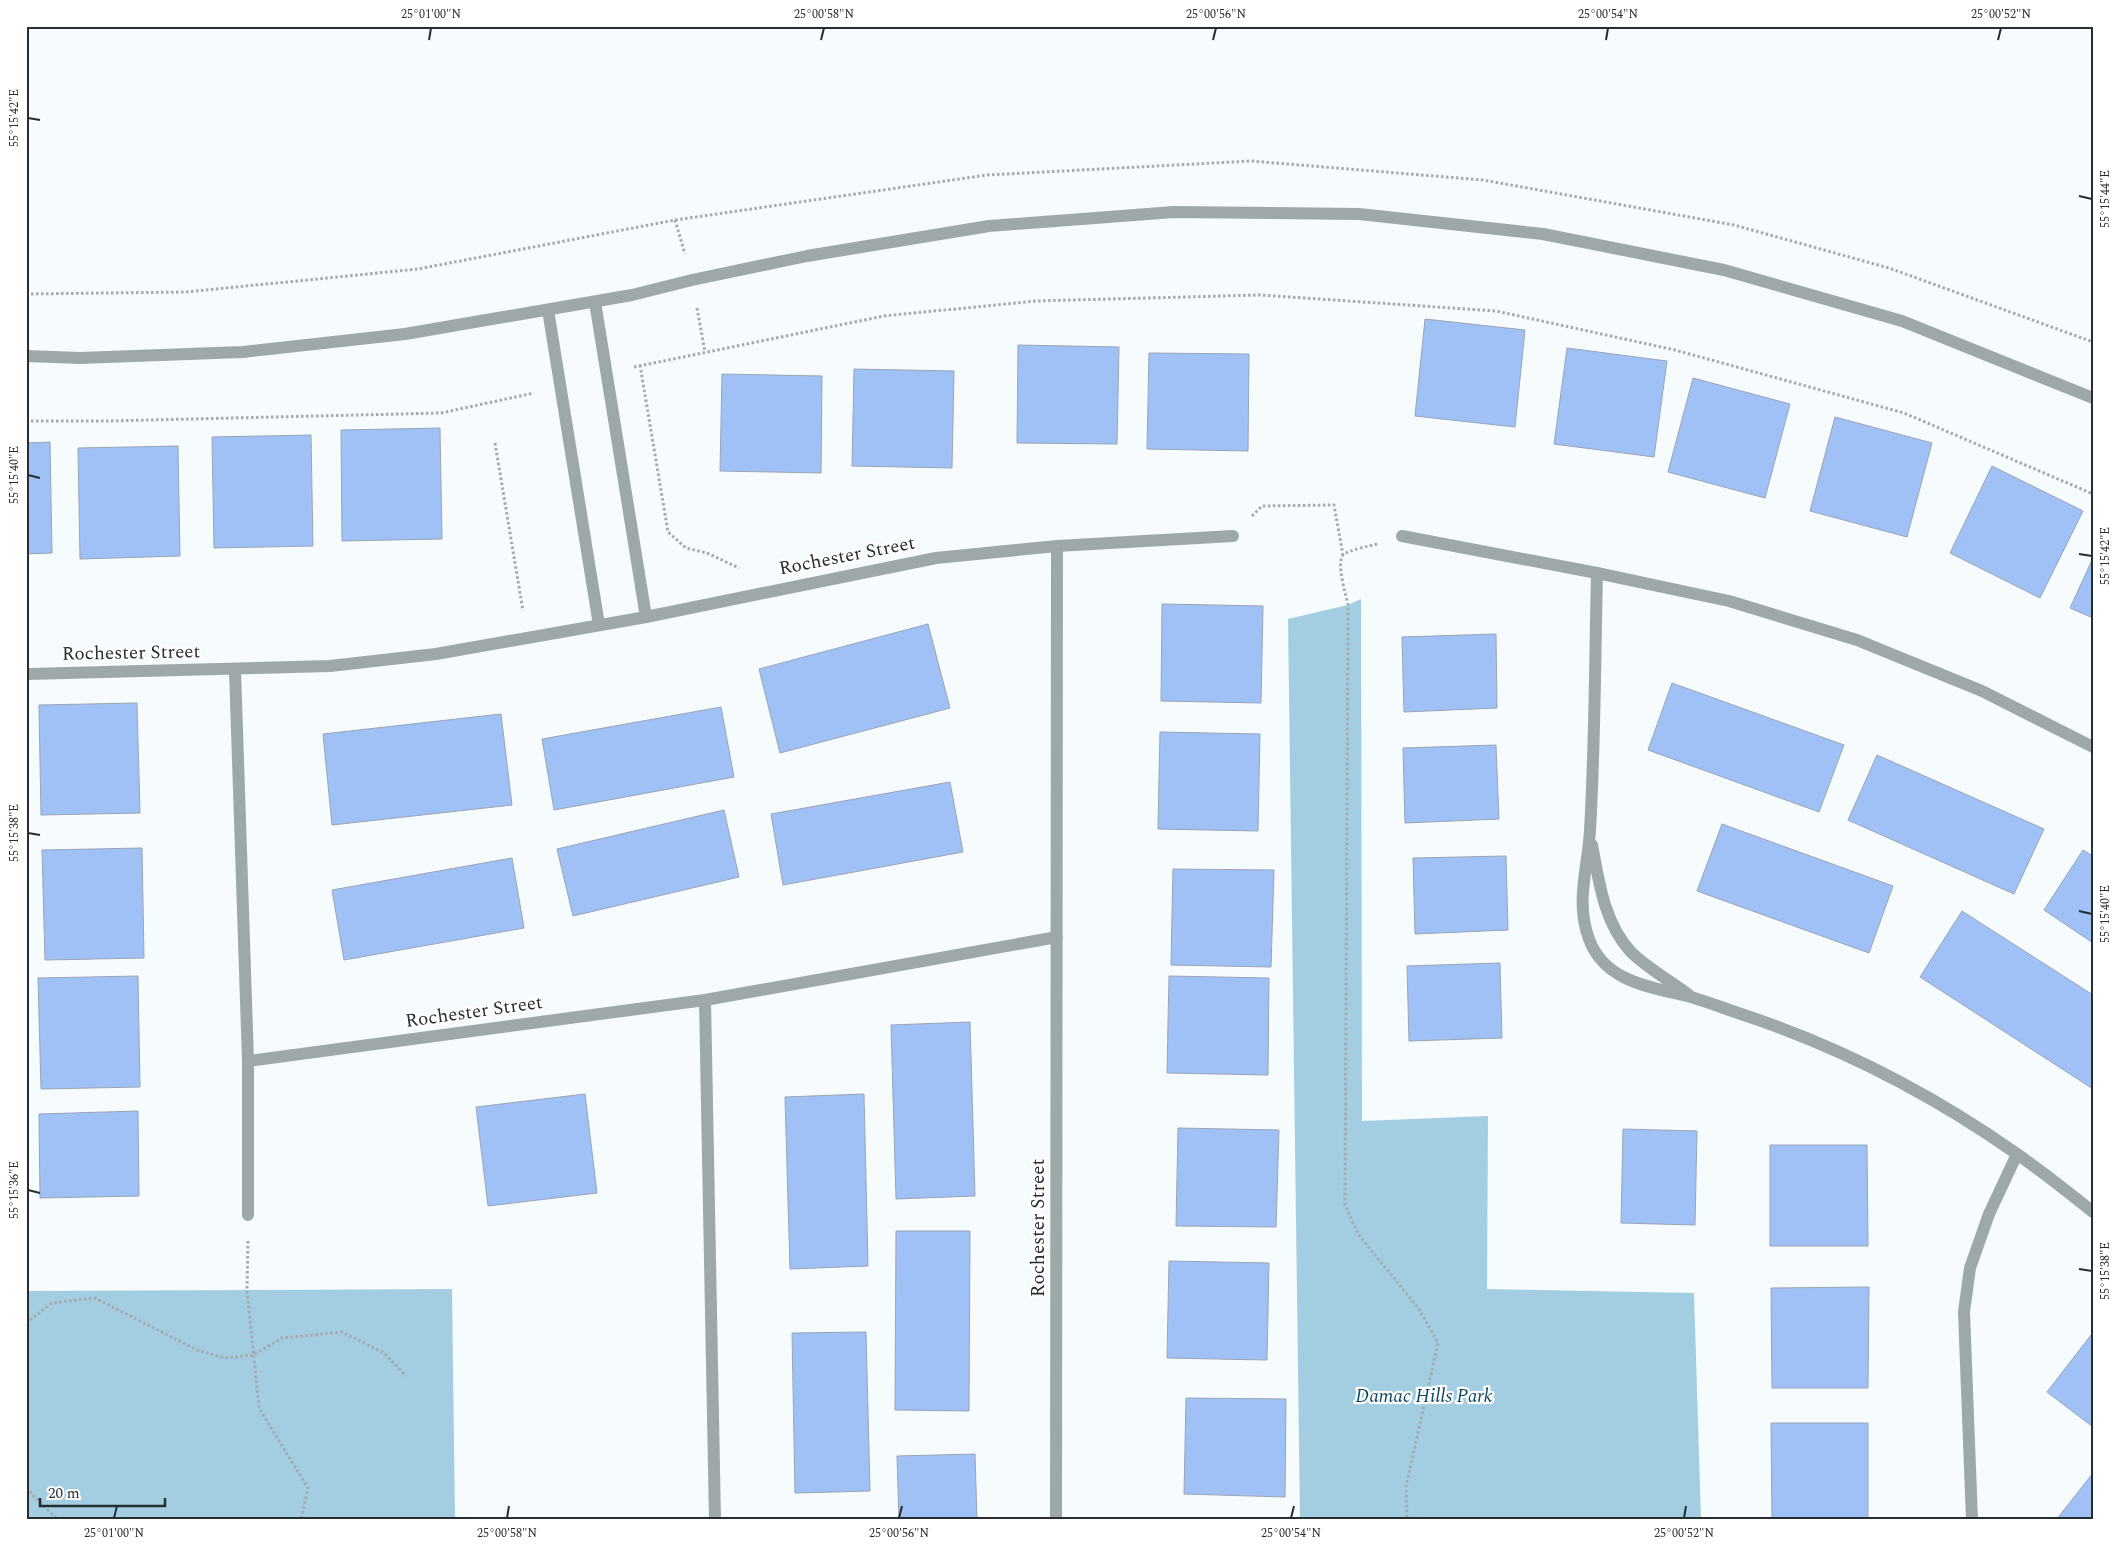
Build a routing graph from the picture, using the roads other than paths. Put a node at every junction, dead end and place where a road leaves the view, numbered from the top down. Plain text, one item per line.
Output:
1 (595, 302) junction
2 (548, 310) junction
3 (26, 356) edge
4 (2093, 398) edge
5 (1233, 536) road end
6 (1402, 536) road end
7 (1057, 546) junction
8 (1597, 573) junction
9 (646, 617) junction
10 (599, 625) junction
11 (235, 670) junction
12 (29, 674) dead end
13 (2093, 747) edge
14 (1590, 833) junction
15 (1057, 937) junction
16 (1692, 998) junction
17 (705, 1000) junction
18 (248, 1061) junction
19 (2017, 1154) junction
20 (2093, 1212) edge
21 (248, 1215) road end
22 (715, 1520) edge
23 (1056, 1520) edge
24 (1972, 1520) edge

1 - 2 street
1 - 4 street
1 - 9 street
2 - 3 street
2 - 10 street
5 - 7 street, Rochester Street
6 - 8 street
7 - 9 street, Rochester Street
7 - 15 street, Rochester Street
8 - 13 street
8 - 14 street
9 - 10 street, Rochester Street
10 - 11 street, Rochester Street
11 - 12 street, Rochester Street
11 - 18 street
14 - 16 street
14 - 16 street
15 - 17 street, Rochester Street
15 - 23 street, Rochester Street
16 - 19 street
17 - 18 street, Rochester Street
17 - 22 street
18 - 21 street
19 - 20 street
19 - 24 street

